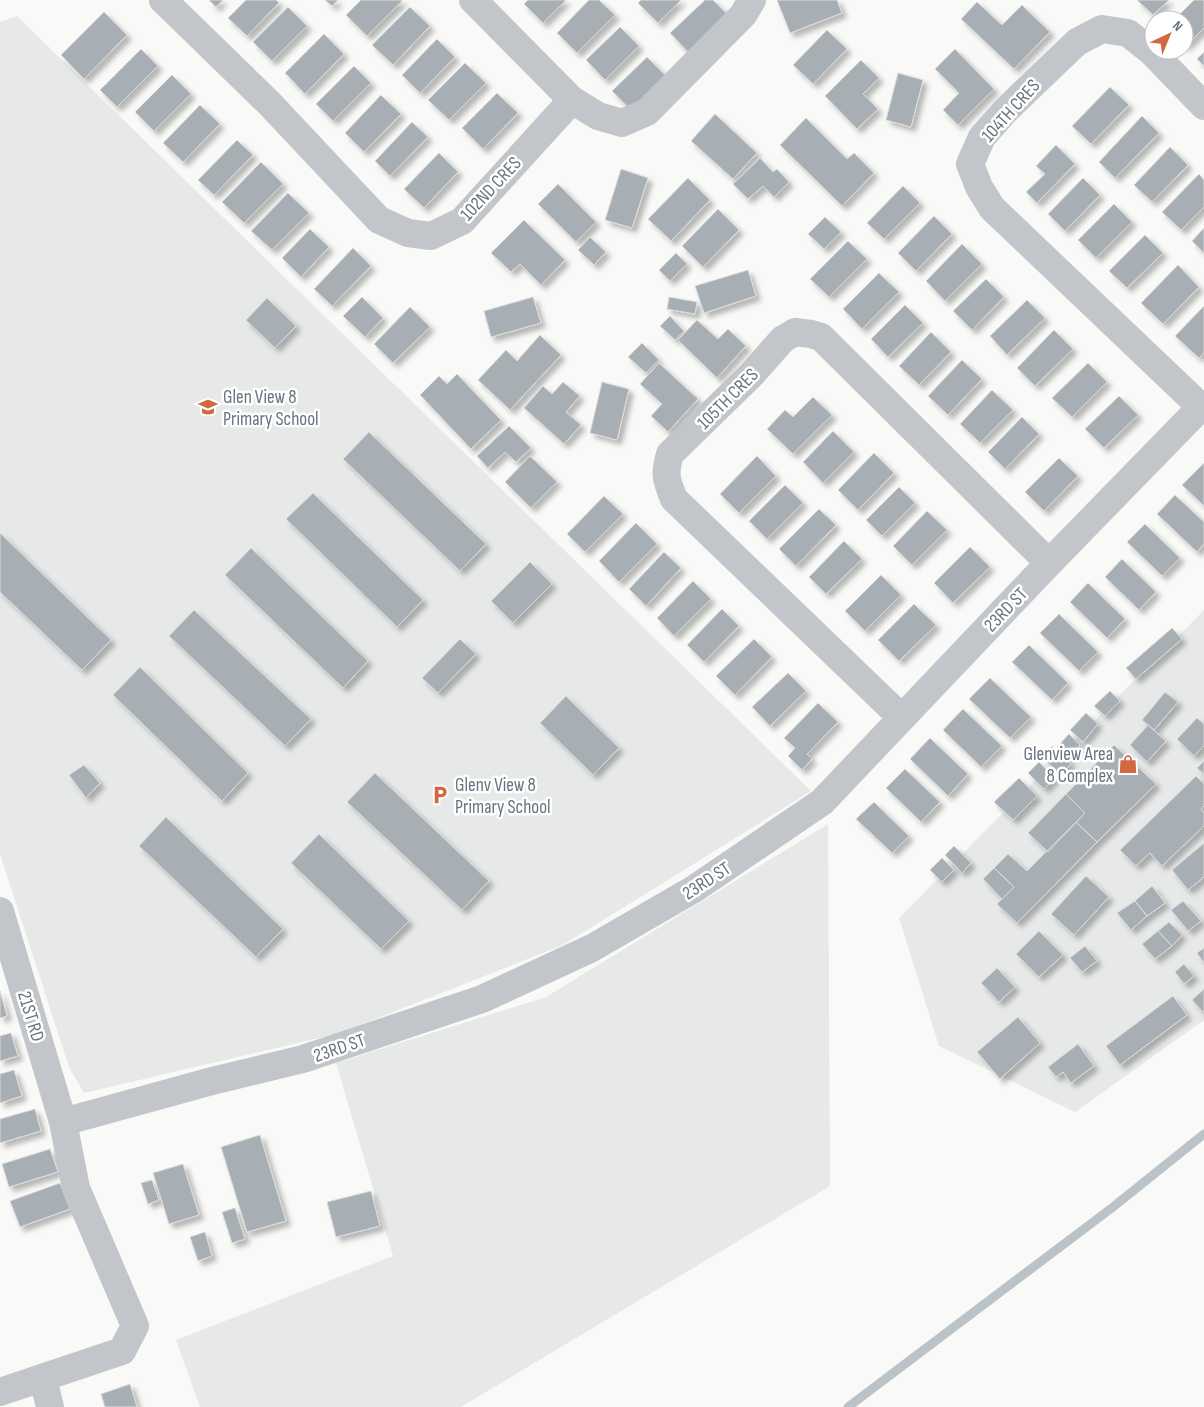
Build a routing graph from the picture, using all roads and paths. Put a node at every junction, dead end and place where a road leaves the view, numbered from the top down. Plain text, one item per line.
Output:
1 (163, 0) edge
2 (473, 0) edge
3 (752, 0) edge
4 (572, 100) junction
5 (1204, 106) edge
6 (1202, 406) edge
7 (1049, 563) junction
8 (902, 718) junction
9 (0, 911) edge
10 (63, 1122) junction
11 (42, 1378) junction
12 (0, 1392) edge
13 (50, 1407) edge

1 - 4 street, 102ND CRES
2 - 4 street
3 - 4 street
5 - 6 street, 104TH CRES
6 - 7 street, 23RD ST
7 - 8 street, 23RD ST
7 - 8 street, 105TH CRES
8 - 10 street, 23RD ST
9 - 10 street, 21ST RD
10 - 11 street, 21ST RD
11 - 12 street
11 - 13 street

